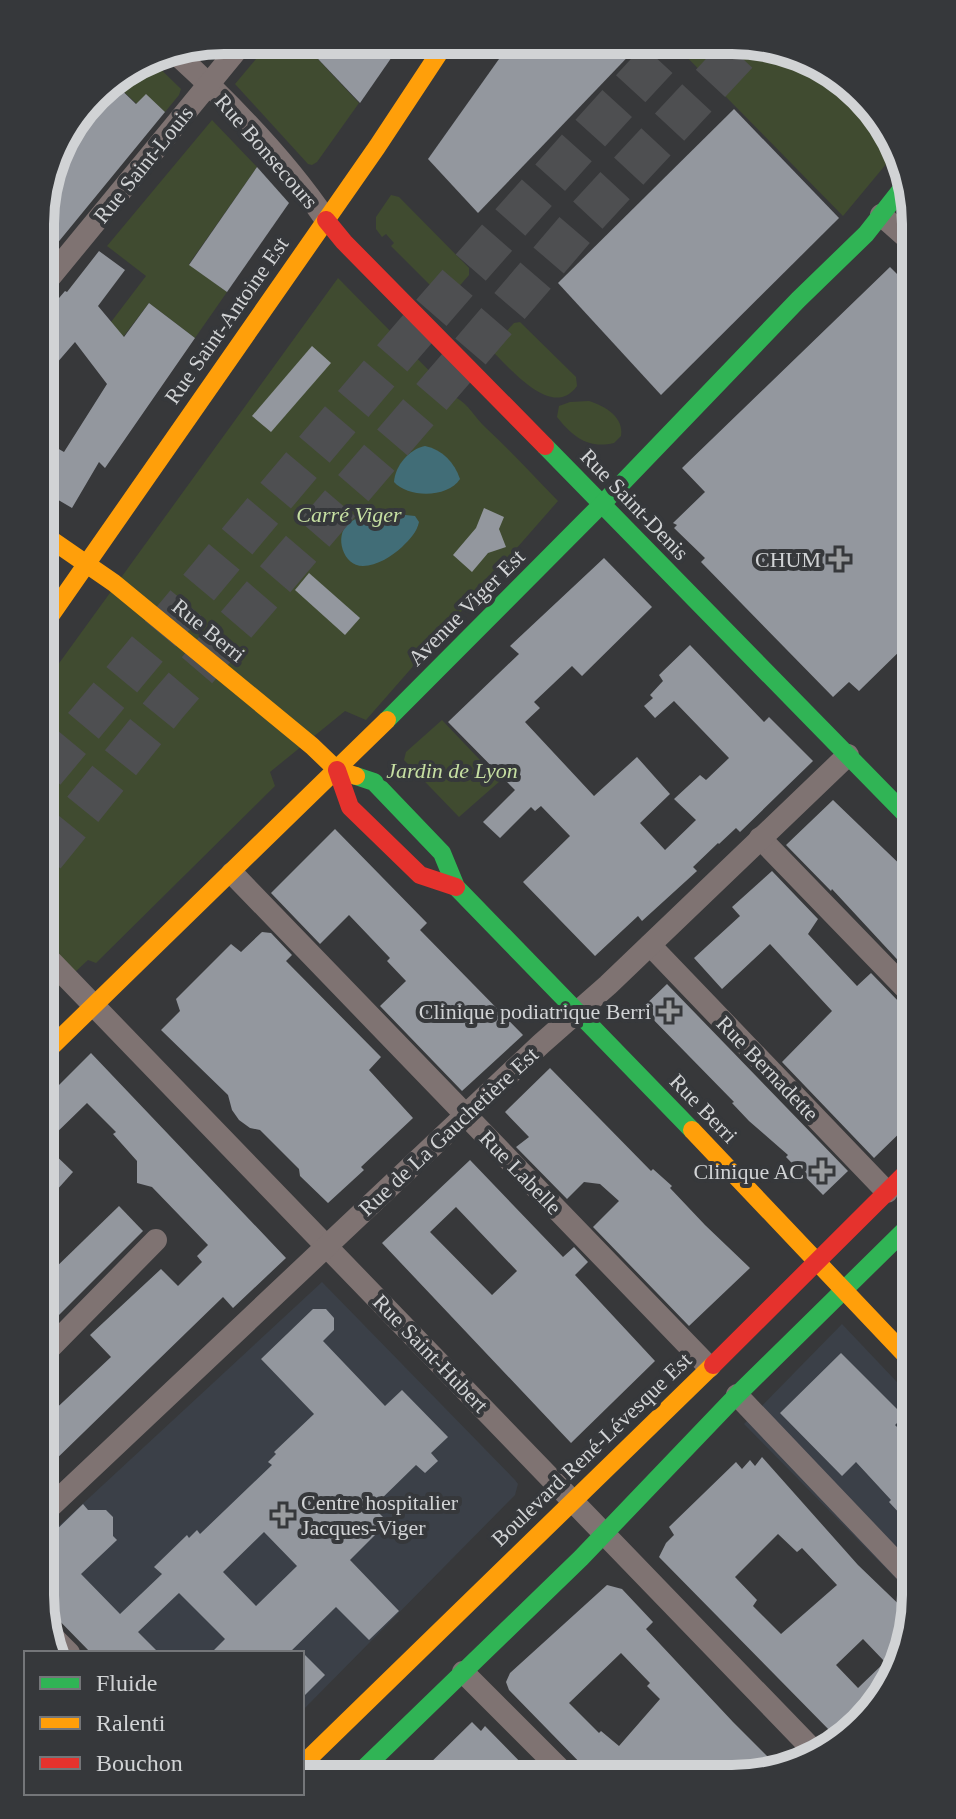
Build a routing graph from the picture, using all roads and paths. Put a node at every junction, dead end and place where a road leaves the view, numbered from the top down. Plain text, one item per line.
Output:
1 (234, 54) edge
2 (438, 54) edge
3 (182, 59) edge
4 (209, 84) junction
5 (899, 192) edge
6 (881, 215) junction
7 (326, 220) junction
8 (902, 234) edge
9 (54, 272) edge
10 (602, 504) junction
11 (54, 541) edge
12 (88, 563) junction
13 (54, 611) edge
14 (848, 755) junction
15 (337, 770) junction
16 (902, 811) edge
17 (760, 838) junction
18 (232, 873) junction
19 (456, 887) junction
20 (650, 945) junction
21 (54, 964) edge
22 (902, 985) edge
23 (94, 1006) junction
24 (578, 1012) junction
25 (54, 1044) edge
26 (466, 1115) junction
27 (902, 1177) edge
28 (887, 1192) junction
29 (902, 1233) edge
30 (156, 1240) dead end
31 (327, 1245) junction
32 (817, 1263) junction
33 (844, 1291) junction
34 (54, 1344) edge
35 (902, 1351) edge
36 (709, 1367) junction
37 (737, 1395) junction
38 (572, 1502) junction
39 (54, 1503) edge
40 (604, 1534) junction
41 (902, 1568) edge
42 (463, 1672) junction
43 (810, 1746) edge
44 (304, 1763) edge
45 (367, 1765) edge
46 (556, 1765) edge

1 - 4 street, Rue Saint-Louis
2 - 7 main road, Rue Saint-Antoine Est
3 - 4 street, Rue Bonsecours
4 - 7 street, Rue Bonsecours
4 - 9 street, Rue Saint-Louis
5 - 6 main road, Avenue Viger Est
6 - 8 street
6 - 10 main road, Avenue Viger Est
7 - 10 main road, Rue Saint-Denis
7 - 12 main road, Rue Saint-Antoine Est
10 - 14 main road, Rue Saint-Denis
10 - 15 main road, Avenue Viger Est
11 - 12 main road, Rue Berri
12 - 13 main road, Rue Saint-Antoine Est
12 - 15 main road, Rue Berri
14 - 16 main road, Rue Saint-Denis
14 - 17 street, Rue de La Gauchetière Est
15 - 18 main road, Avenue Viger Est
15 - 19 main road, Rue Berri
15 - 19 main road, Rue Berri
17 - 20 street, Rue de La Gauchetière Est
17 - 22 street
18 - 23 main road, Avenue Viger Est
18 - 26 street, Rue Labelle
19 - 24 main road, Rue Berri
20 - 24 street, Rue de La Gauchetière Est
20 - 28 street, Rue Bernadette
21 - 23 street, Rue Saint-Hubert
23 - 25 main road, Avenue Viger Est
23 - 31 street, Rue Saint-Hubert
24 - 26 street, Rue de La Gauchetière Est
24 - 32 main road, Rue Berri
26 - 31 street, Rue de La Gauchetière Est
26 - 36 street, Rue Labelle
27 - 28 main road, Boulevard René-Lévesque Est
28 - 32 main road, Boulevard René-Lévesque Est
29 - 33 main road
30 - 34 street
31 - 38 street, Rue Saint-Hubert
31 - 39 street, Rue de La Gauchetière Est
32 - 33 main road, Rue Berri
32 - 36 main road, Boulevard René-Lévesque Est
33 - 35 main road, Rue Berri
33 - 37 main road
36 - 38 main road, Boulevard René-Lévesque Est
37 - 40 main road
37 - 41 street
38 - 40 street, Rue Saint-Hubert
38 - 44 main road, Boulevard René-Lévesque Est
40 - 42 main road
40 - 43 street, Rue Saint-Hubert
42 - 45 main road
42 - 46 street

